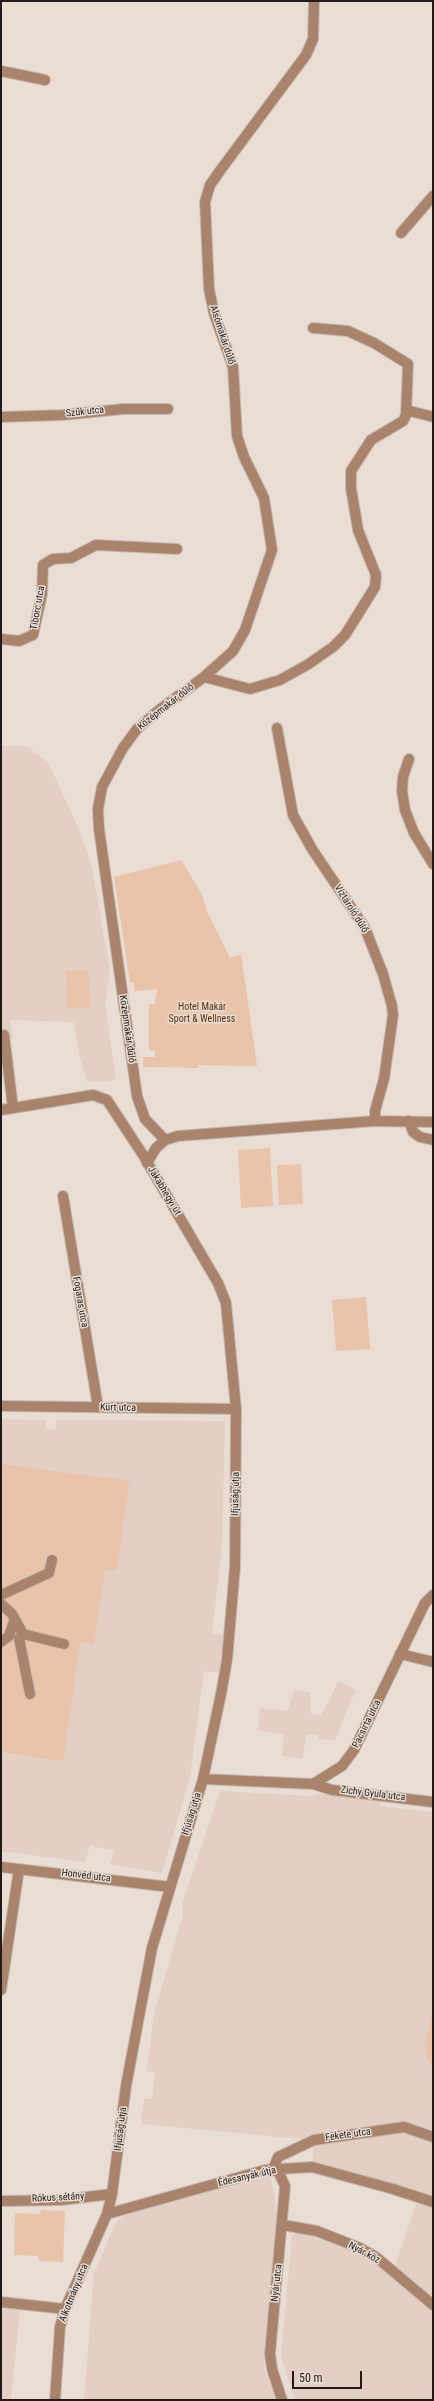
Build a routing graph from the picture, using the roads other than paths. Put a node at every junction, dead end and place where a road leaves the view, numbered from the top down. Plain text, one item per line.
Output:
1 (314, 1) edge
2 (1, 71) edge
3 (45, 80) dead end
4 (433, 196) edge
5 (401, 233) dead end
6 (313, 328) dead end
7 (168, 409) dead end
8 (406, 410) junction
9 (1, 417) edge
10 (433, 417) edge
11 (177, 550) dead end
12 (1, 639) edge
13 (204, 677) junction
14 (277, 728) dead end
15 (409, 759) dead end
16 (433, 864) edge
17 (4, 1035) dead end
18 (13, 1108) junction
19 (1, 1110) edge
20 (375, 1121) junction
21 (409, 1121) junction
22 (433, 1122) edge
23 (165, 1140) junction
24 (433, 1140) edge
25 (147, 1163) junction
26 (63, 1196) dead end
27 (1, 1406) edge
28 (98, 1408) junction
29 (236, 1409) junction
30 (52, 1560) dead end
31 (4, 1594) edge
32 (433, 1594) edge
33 (3, 1606) edge
34 (18, 1635) junction
35 (1, 1642) edge
36 (64, 1644) dead end
37 (400, 1654) junction
38 (433, 1662) edge
39 (30, 1694) dead end
40 (329, 1775) junction
41 (203, 1779) junction
42 (313, 1784) junction
43 (332, 1790) junction
44 (433, 1802) edge
45 (1, 1867) edge
46 (19, 1869) junction
47 (170, 1887) junction
48 (1, 1990) edge
49 (433, 2137) edge
50 (273, 2169) junction
51 (112, 2194) junction
52 (3, 2201) dead end
53 (433, 2202) edge
54 (107, 2214) junction
55 (283, 2225) junction
56 (1, 2302) edge
57 (433, 2305) edge
58 (65, 2309) junction
59 (55, 2400) edge
60 (282, 2400) edge

1 - 13 street, Alsómakár dűlő
2 - 3 street
4 - 5 street
6 - 8 street
7 - 9 street, Szűk utca
8 - 10 street
8 - 13 street, Középmakár dűlő
11 - 12 street, Tiborc utca
13 - 23 street, Középmakár dűlő
14 - 20 street, Víztároló dűlő
15 - 16 street
17 - 18 street
18 - 19 street
18 - 25 street
20 - 21 street
20 - 23 street
21 - 22 street
21 - 24 street
23 - 25 street, Jakabhegyi út
25 - 29 street, Jakabhegyi út
26 - 28 street, Fogaras utca
27 - 28 street, Kürt utca
28 - 29 street, Kürt utca
29 - 41 street, Ifjúság útja
30 - 31 street
31 - 33 street
32 - 37 street, Pacsirta utca
33 - 34 street
34 - 35 street
34 - 36 street
34 - 39 street
37 - 38 street
37 - 40 street, Pacsirta utca
40 - 42 street, Pacsirta utca
40 - 43 street
41 - 42 street
41 - 47 street, Ifjúság útja
42 - 43 street, Zichy Gyula utca
43 - 44 street, Zichy Gyula utca
45 - 46 street, Honvéd utca
46 - 47 street, Honvéd utca
46 - 48 street
47 - 51 street, Ifjúság útja
49 - 50 street, Fekete utca
50 - 53 street, Édesanyák útja
50 - 54 street, Édesanyák útja
50 - 55 street, Nyár utca
51 - 52 street, Rókus sétány
51 - 54 street, Ifjúság útja
54 - 58 street, Alkotmány utca
55 - 57 street, Nyár köz
55 - 60 street, Nyár utca
56 - 58 street
58 - 59 street, Alkotmány utca

